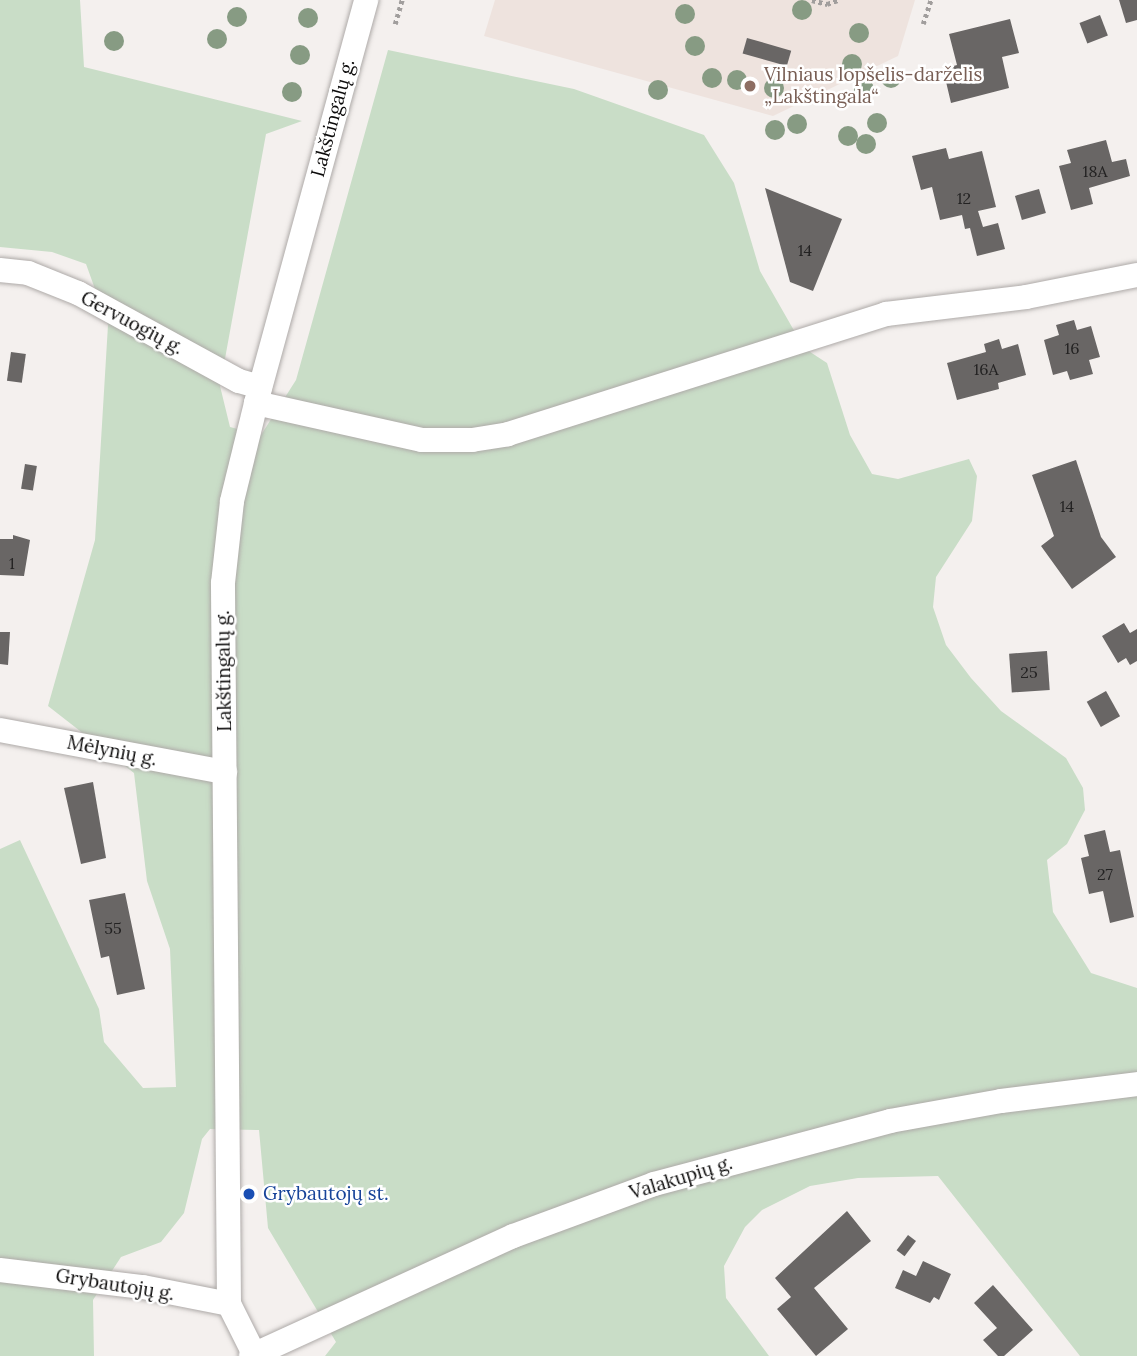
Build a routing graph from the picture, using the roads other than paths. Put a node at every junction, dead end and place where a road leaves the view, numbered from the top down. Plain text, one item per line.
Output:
1 (366, 0) edge
2 (0, 270) edge
3 (1137, 275) edge
4 (258, 395) junction
5 (0, 730) edge
6 (225, 772) junction
7 (1137, 1084) edge
8 (0, 1270) edge
9 (229, 1304) junction
10 (252, 1355) edge

1 - 4 street, Lakštingalų g.
2 - 4 street, Gervuogių g.
3 - 4 street, Gervuogių g.
4 - 6 street, Lakštingalų g.
5 - 6 street, Mėlynių g.
6 - 9 street, Lakštingalų g.
7 - 10 street, Valakupių g.
8 - 9 street, Grybautojų g.
9 - 10 street, Lakštingalų g.

